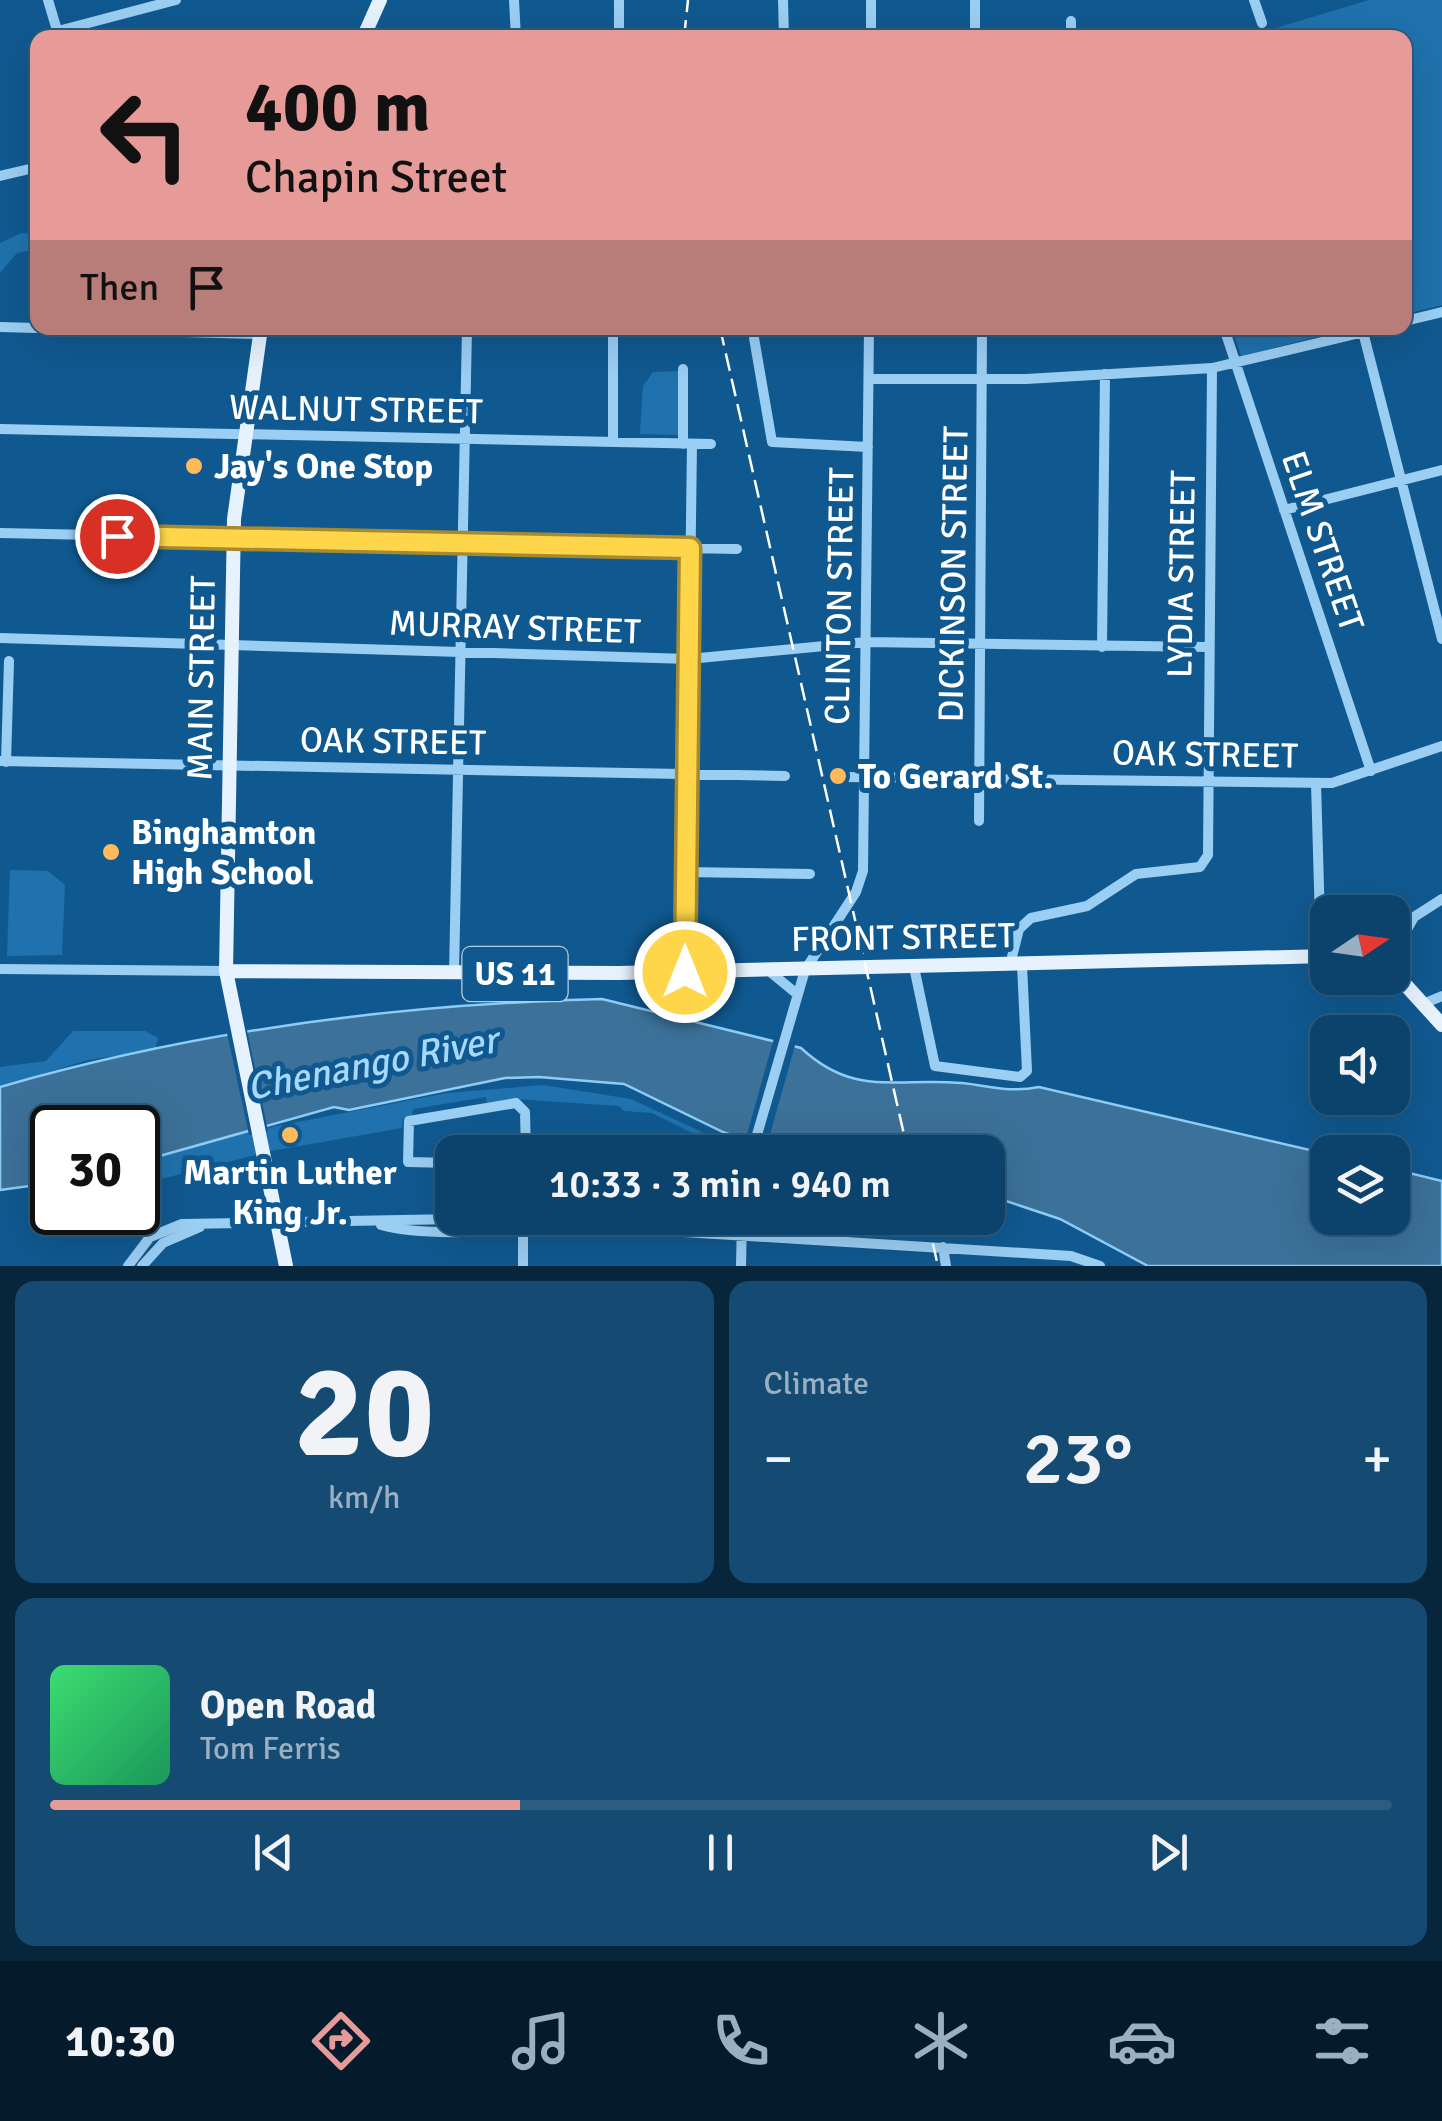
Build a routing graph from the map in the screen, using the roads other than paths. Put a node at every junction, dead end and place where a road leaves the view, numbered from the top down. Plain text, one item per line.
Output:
1 (48, 0) edge
2 (176, 0) edge
3 (380, 0) edge
4 (514, 0) edge
5 (619, 0) edge
6 (782, 0) edge
7 (871, 0) edge
8 (975, 0) edge
9 (1254, 0) edge
10 (1071, 21) dead end
11 (1262, 23) dead end
12 (58, 30) edge
13 (73, 30) edge
14 (367, 30) edge
15 (516, 30) edge
16 (618, 30) edge
17 (784, 30) edge
18 (871, 30) edge
19 (974, 30) edge
20 (1070, 30) edge
21 (30, 169) edge
22 (0, 176) edge
23 (1442, 312) edge
24 (1412, 319) edge
25 (0, 327) edge
26 (30, 327) edge
27 (260, 335) edge
28 (467, 335) edge
29 (612, 335) edge
30 (869, 335) edge
31 (982, 335) edge
32 (1226, 335) edge
33 (1351, 335) edge
34 (1364, 335) edge
35 (754, 338) dead end
36 (1236, 365) junction
37 (1212, 368) junction
38 (684, 369) dead end
39 (1105, 374) junction
40 (869, 379) junction
41 (982, 380) junction
42 (0, 429) edge
43 (243, 434) junction
44 (466, 438) junction
45 (612, 441) junction
46 (687, 444) junction
47 (711, 444) dead end
48 (868, 447) junction
49 (1442, 470) edge
50 (1402, 480) junction
51 (1284, 510) junction
52 (0, 533) edge
53 (233, 538) junction
54 (464, 542) junction
55 (690, 548) junction
56 (736, 549) dead end
57 (0, 638) edge
58 (1442, 639) edge
59 (866, 642) junction
60 (980, 645) junction
61 (232, 646) junction
62 (1102, 647) junction
63 (1208, 648) junction
64 (462, 654) junction
65 (689, 659) junction
66 (9, 661) dead end
67 (1442, 746) edge
68 (3, 762) edge
69 (229, 765) junction
70 (460, 770) junction
71 (1371, 771) junction
72 (688, 774) junction
73 (785, 776) dead end
74 (842, 776) dead end
75 (864, 776) junction
76 (979, 778) junction
77 (1208, 781) junction
78 (1316, 783) junction
79 (979, 821) dead end
80 (686, 872) junction
81 (810, 874) dead end
82 (1321, 895) edge
83 (1442, 899) edge
84 (1410, 926) edge
85 (1310, 956) edge
86 (1016, 965) junction
87 (914, 967) junction
88 (0, 969) edge
89 (768, 970) junction
90 (805, 970) junction
91 (226, 971) junction
92 (685, 972) junction
93 (454, 974) junction
94 (1410, 988) edge
95 (797, 994) junction
96 (1442, 996) edge
97 (1425, 1003) junction
98 (1442, 1025) edge
99 (525, 1135) edge
100 (757, 1135) edge
101 (435, 1164) edge
102 (435, 1221) edge
103 (278, 1224) junction
104 (200, 1227) junction
105 (523, 1235) edge
106 (742, 1235) edge
107 (769, 1235) edge
108 (944, 1248) junction
109 (128, 1266) edge
110 (142, 1266) edge
111 (286, 1266) edge
112 (523, 1266) edge
113 (741, 1266) edge
114 (946, 1266) edge
115 (1100, 1266) edge

1 - 12 street
2 - 13 street
3 - 14 main road
4 - 15 street
5 - 16 street
6 - 17 street
7 - 18 street
8 - 19 street
9 - 11 street
10 - 20 street
21 - 22 street
23 - 24 street
25 - 26 street
27 - 43 main road, MAIN STREET
28 - 44 street
29 - 45 street
30 - 40 street, CLINTON STREET
31 - 41 street, DICKINSON STREET
32 - 36 street, ELM STREET
33 - 36 street
34 - 50 street
35 - 48 street
36 - 37 street
36 - 51 street, ELM STREET
37 - 39 street
37 - 63 street, LYDIA STREET
38 - 46 street
39 - 41 street
39 - 62 street
40 - 41 street
40 - 48 street, CLINTON STREET
41 - 60 street, DICKINSON STREET
42 - 43 street, WALNUT STREET
43 - 44 street, WALNUT STREET
43 - 53 main road, MAIN STREET
44 - 45 street, WALNUT STREET
44 - 54 street
45 - 46 street, WALNUT STREET
46 - 47 street, WALNUT STREET
46 - 55 street
48 - 59 street, CLINTON STREET
49 - 50 street
50 - 51 street
50 - 58 street
51 - 71 street, ELM STREET
52 - 53 street
53 - 54 street
53 - 61 main road, MAIN STREET
54 - 55 street
54 - 64 street
55 - 56 street
55 - 65 street
57 - 61 street, MURRAY STREET
59 - 60 street, MURRAY STREET
59 - 65 street, MURRAY STREET
59 - 75 street, CLINTON STREET
60 - 62 street, MURRAY STREET
60 - 76 street, DICKINSON STREET
61 - 64 street, MURRAY STREET
61 - 69 main road, MAIN STREET
62 - 63 street, MURRAY STREET
63 - 77 street, LYDIA STREET
64 - 65 street, MURRAY STREET
64 - 70 street
65 - 72 street
66 - 68 street
67 - 71 street, OAK STREET
68 - 69 street, OAK STREET
69 - 70 street, OAK STREET
69 - 91 main road, MAIN STREET
70 - 72 street, OAK STREET
70 - 93 street
71 - 78 street, OAK STREET
72 - 73 street, OAK STREET
72 - 80 street
74 - 75 street, OAK STREET
75 - 76 street, OAK STREET
75 - 90 street, CLINTON STREET
76 - 77 street, OAK STREET
76 - 79 street, DICKINSON STREET
77 - 78 street, OAK STREET
77 - 86 street, LYDIA STREET
78 - 82 street
80 - 81 street
80 - 92 street
83 - 84 street
85 - 86 main road, FRONT STREET / US 11
86 - 87 main road, FRONT STREET / US 11
86 - 87 street
87 - 90 main road, FRONT STREET / US 11
88 - 91 street, FRONT STREET
89 - 90 main road, FRONT STREET / US 11
89 - 92 main road, FRONT STREET / US 11
89 - 95 street
90 - 95 street
91 - 93 main road, FRONT STREET / US 11
91 - 103 main road, MAIN STREET
92 - 93 main road, FRONT STREET / US 11
94 - 97 main road
95 - 100 street
96 - 97 street
97 - 98 main road
99 - 101 street
102 - 103 street
103 - 104 street
103 - 111 main road, MAIN STREET
104 - 109 street
104 - 110 street
105 - 112 street
106 - 113 street
107 - 108 street
108 - 114 street
108 - 115 street

